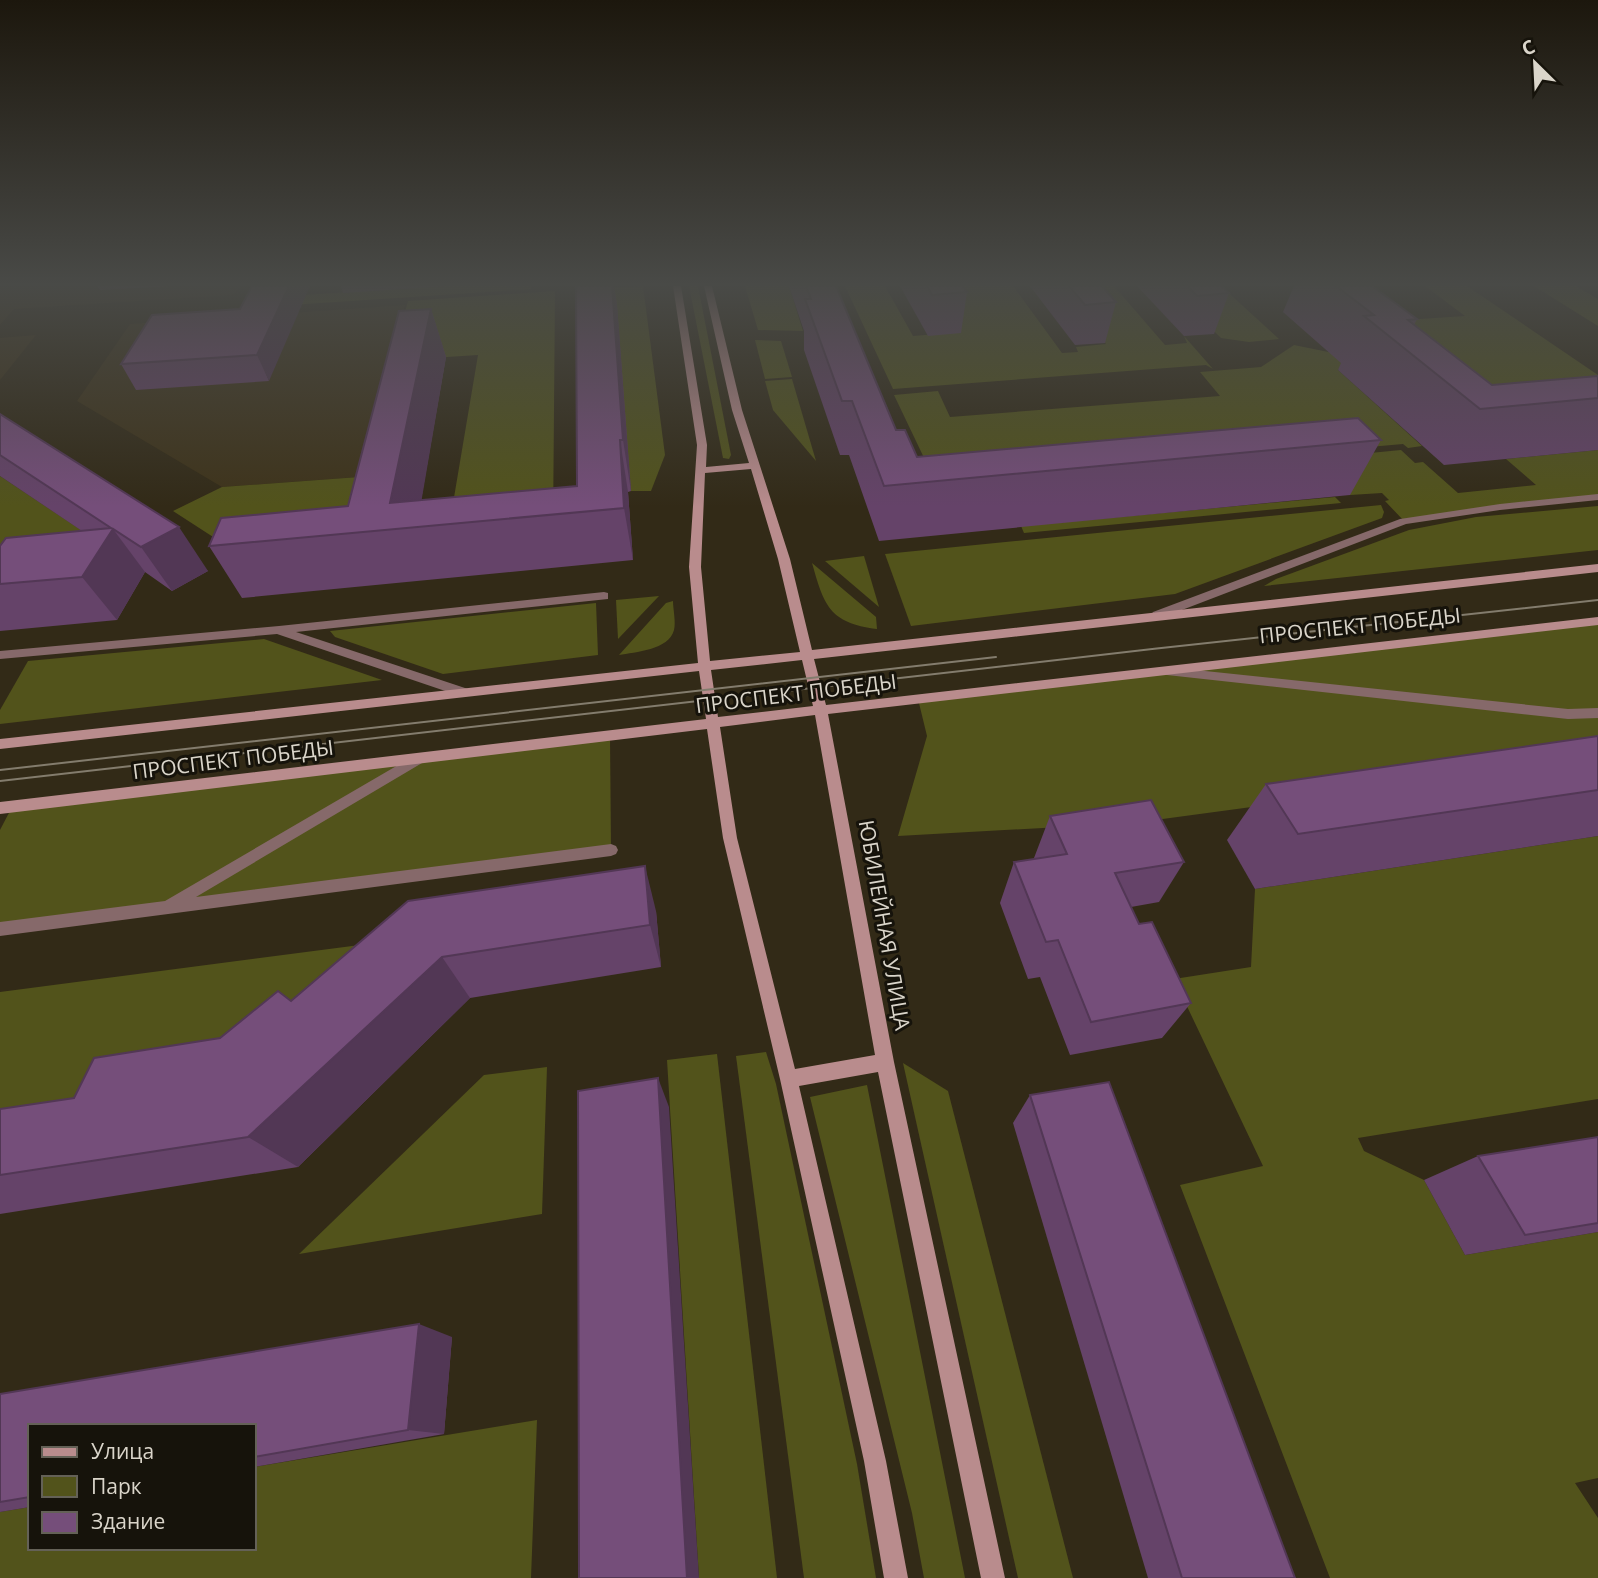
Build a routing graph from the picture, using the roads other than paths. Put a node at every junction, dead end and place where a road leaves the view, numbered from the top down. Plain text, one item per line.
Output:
1 (689, 360) edge
2 (726, 360) edge
3 (753, 466) junction
4 (699, 470) junction
5 (1598, 497) edge
6 (1598, 568) edge
7 (604, 596) dead end
8 (1157, 615) junction
9 (1598, 621) edge
10 (278, 629) junction
11 (808, 653) junction
12 (0, 655) edge
13 (704, 665) junction
14 (1148, 669) junction
15 (463, 692) junction
16 (821, 711) junction
17 (1598, 713) edge
18 (712, 724) junction
19 (0, 744) edge
20 (417, 759) junction
21 (0, 808) edge
22 (611, 850) dead end
23 (164, 907) junction
24 (0, 929) edge
25 (885, 1062) junction
26 (789, 1079) junction
27 (896, 1578) edge
28 (993, 1578) edge

1 - 4 street
2 - 3 street, ЮБИЛЕЙНАЯ УЛИЦА
3 - 4 street
3 - 11 street, ЮБИЛЕЙНАЯ УЛИЦА
4 - 13 street
5 - 8 street
6 - 8 street, ПРОСПЕКТ ПОБЕДЫ
7 - 10 street
8 - 11 street, ПРОСПЕКТ ПОБЕДЫ
9 - 14 street, ПРОСПЕКТ ПОБЕДЫ
10 - 12 street
10 - 15 street
11 - 13 street, ПРОСПЕКТ ПОБЕДЫ
11 - 16 street, ЮБИЛЕЙНАЯ УЛИЦА
13 - 15 street, ПРОСПЕКТ ПОБЕДЫ
13 - 18 street
14 - 16 street, ПРОСПЕКТ ПОБЕДЫ
14 - 17 street
15 - 19 street, ПРОСПЕКТ ПОБЕДЫ
16 - 18 street, ПРОСПЕКТ ПОБЕДЫ
16 - 25 street, ЮБИЛЕЙНАЯ УЛИЦА
18 - 20 street, ПРОСПЕКТ ПОБЕДЫ
18 - 26 street
20 - 21 street, ПРОСПЕКТ ПОБЕДЫ
20 - 23 street
22 - 23 street
23 - 24 street
25 - 26 street
25 - 28 street, ЮБИЛЕЙНАЯ УЛИЦА
26 - 27 street

